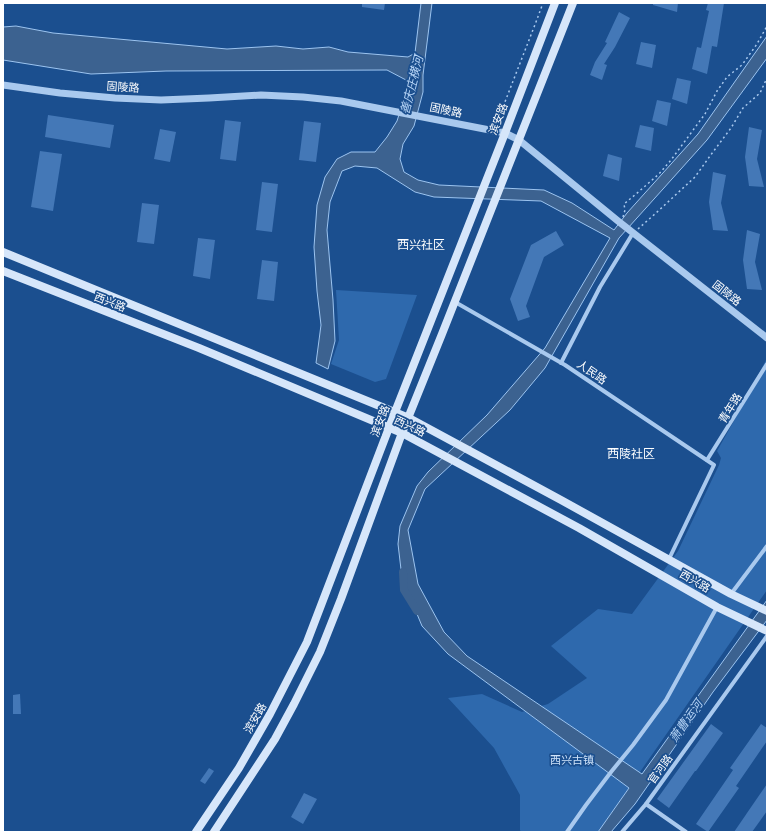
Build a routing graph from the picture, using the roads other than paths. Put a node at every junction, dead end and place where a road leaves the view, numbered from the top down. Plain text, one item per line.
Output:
1 (555, 3) edge
2 (573, 3) edge
3 (3, 85) edge
4 (505, 134) junction
5 (519, 140) junction
6 (633, 233) junction
7 (3, 252) edge
8 (3, 271) edge
9 (455, 302) junction
10 (766, 336) edge
11 (561, 363) junction
12 (767, 364) edge
13 (395, 412) junction
14 (409, 418) junction
15 (389, 428) junction
16 (402, 433) junction
17 (707, 460) junction
18 (767, 546) edge
19 (669, 559) junction
20 (731, 594) junction
21 (717, 606) junction
22 (767, 611) edge
23 (767, 632) edge
24 (646, 804) junction
25 (196, 832) edge
26 (214, 832) edge
27 (567, 832) edge
28 (622, 832) edge
29 (686, 832) edge

1 - 4 main road, 滨安路
2 - 5 main road
3 - 4 street, 固陵路
4 - 5 street, 固陵路
4 - 13 main road, 滨安路
5 - 6 street, 固陵路
5 - 9 main road
6 - 10 street, 固陵路
6 - 11 street
7 - 13 main road, 西兴路
8 - 15 main road, 西兴路
9 - 11 street, 人民路
9 - 14 main road
11 - 17 street, 人民路
12 - 17 street, 青年路
13 - 14 main road, 西兴路
13 - 15 main road, 滨安路
14 - 16 main road
14 - 19 main road, 西兴路
15 - 16 main road, 西兴路
15 - 25 main road, 滨安路
16 - 21 main road, 西兴路
16 - 26 main road
17 - 19 street, 人民路
18 - 20 street
19 - 20 main road, 西兴路
20 - 22 main road, 西兴路
21 - 23 main road, 西兴路
21 - 27 street
23 - 24 street, 官河路
24 - 28 street, 官河路
24 - 29 street

